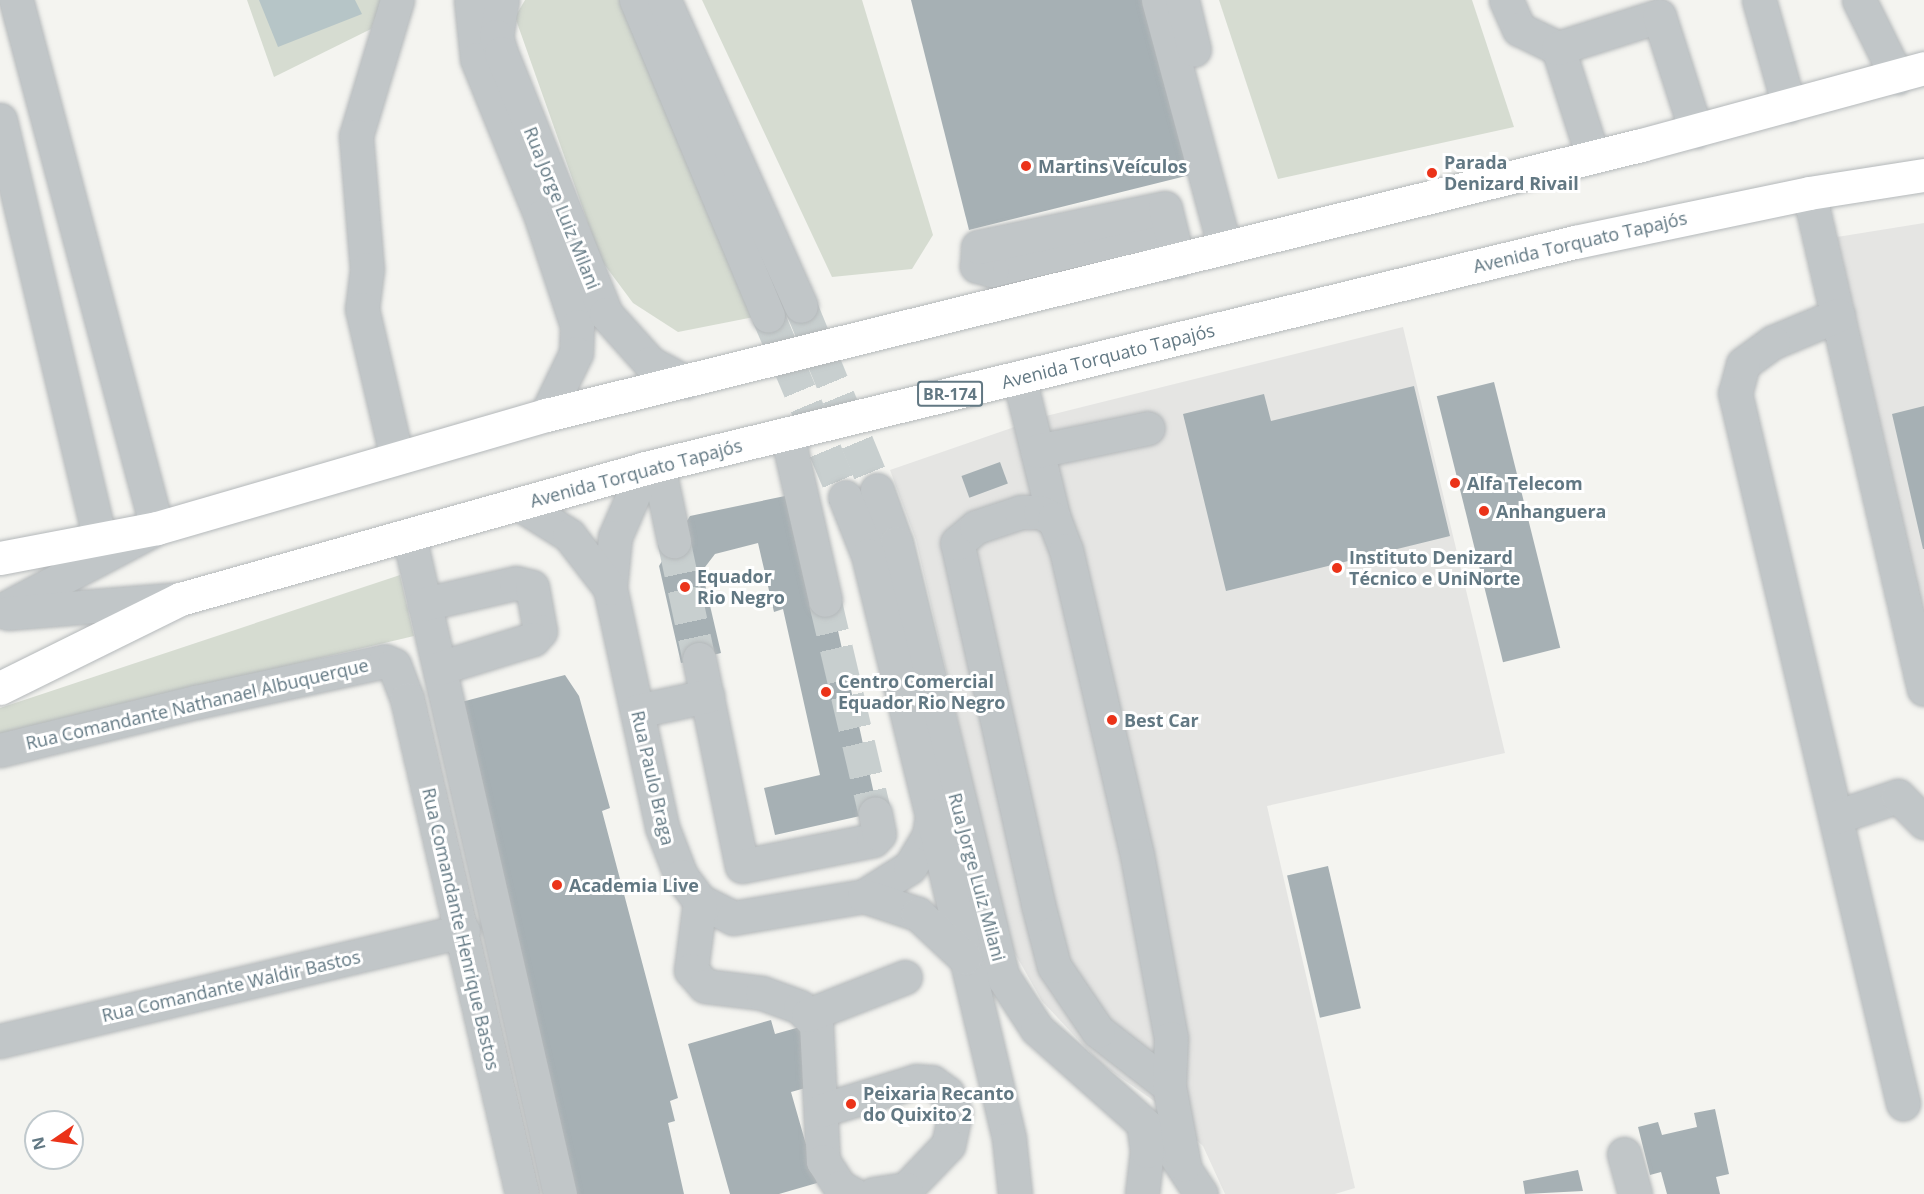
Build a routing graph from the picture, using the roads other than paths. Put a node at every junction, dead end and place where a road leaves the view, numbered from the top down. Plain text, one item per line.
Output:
1 (16, 0) edge
2 (397, 0) edge
3 (454, 0) edge
4 (471, 0) edge
5 (501, 0) edge
6 (636, 0) edge
7 (664, 0) edge
8 (1158, 0) edge
9 (1182, 0) edge
10 (1506, 0) edge
11 (1759, 0) edge
12 (1859, 0) edge
13 (1656, 8) edge
14 (1558, 48) junction
15 (477, 59) junction
16 (1915, 73) edge
17 (1789, 106) junction
18 (0, 120) edge
19 (1696, 130) junction
20 (1593, 157) junction
21 (1924, 163) edge
22 (1924, 176) edge
23 (1884, 180) junction
24 (1809, 193) junction
25 (1234, 246) junction
26 (1170, 262) junction
27 (801, 306) tunnel mouth
28 (768, 315) tunnel mouth
29 (1838, 315) junction
30 (1019, 377) junction
31 (685, 382) junction
32 (546, 416) junction
33 (1148, 429) dead end
34 (786, 434) junction
35 (1037, 451) junction
36 (398, 458) junction
37 (652, 466) junction
38 (877, 490) tunnel mouth
39 (845, 497) tunnel mouth
40 (521, 505) junction
41 (1053, 519) junction
42 (157, 528) junction
43 (409, 536) junction
44 (100, 540) junction
45 (674, 541) tunnel mouth
46 (0, 558) edge
47 (610, 588) junction
48 (180, 599) junction
49 (825, 600) tunnel mouth
50 (424, 604) junction
51 (0, 612) edge
52 (699, 658) tunnel mouth
53 (394, 665) joint
54 (440, 668) junction
55 (0, 688) edge
56 (1924, 689) edge
57 (707, 696) junction
58 (637, 711) junction
59 (0, 750) edge
60 (874, 813) tunnel mouth
61 (933, 815) junction
62 (1836, 817) junction
63 (1924, 822) edge
64 (742, 866) junction
65 (864, 896) junction
66 (700, 901) junction
67 (752, 917) junction
68 (463, 931) junction
69 (966, 959) junction
70 (905, 977) dead end
71 (808, 1015) junction
72 (0, 1041) edge
73 (1169, 1086) junction
74 (1903, 1103) dead end
75 (822, 1110) junction
76 (1143, 1123) junction
77 (1624, 1154) dead end
78 (1184, 1165) junction
79 (522, 1194) edge
80 (560, 1194) edge
81 (853, 1194) edge
82 (873, 1194) edge
83 (1015, 1194) edge
84 (1142, 1194) edge
85 (1201, 1194) edge
86 (1635, 1194) edge

1 - 42 street
2 - 36 street
3 - 15 street
4 - 15 street, Rua Jorge Luiz Milani
5 - 31 street, Rua Jorge Luiz Milani
6 - 28 street
7 - 27 street
8 - 25 street
9 - 25 street
10 - 14 street
11 - 17 street
12 - 16 street
13 - 14 street
13 - 19 street
14 - 20 street
15 - 32 street, Rua Jorge Luiz Milani
16 - 17 highway
17 - 19 highway
18 - 44 street
19 - 20 highway
20 - 25 highway
21 - 23 highway
22 - 23 highway, Avenida Torquato Tapajós / BR-174
23 - 24 highway, Avenida Torquato Tapajós / BR-174
24 - 29 street
24 - 30 highway, Avenida Torquato Tapajós / BR-174
25 - 26 highway
26 - 26 street
26 - 31 highway
29 - 56 street
29 - 62 street
30 - 34 highway, Avenida Torquato Tapajós / BR-174
30 - 35 street
31 - 32 highway
32 - 36 highway
33 - 35 street
34 - 37 highway, Avenida Torquato Tapajós / BR-174
34 - 49 street
35 - 41 street
36 - 42 highway
37 - 40 highway, Avenida Torquato Tapajós / BR-174
37 - 45 street
37 - 47 street, Rua Paulo Braga
38 - 76 street, Rua Jorge Luiz Milani
39 - 61 street, Rua Jorge Luiz Milani
40 - 43 highway, Avenida Torquato Tapajós / BR-174
40 - 47 street, Rua Paulo Braga
41 - 73 street
41 - 73 street
42 - 44 highway
42 - 51 street
43 - 48 highway, Avenida Torquato Tapajós / BR-174
43 - 50 street
44 - 46 highway
47 - 58 street, Rua Paulo Braga
48 - 51 street
48 - 55 highway, Avenida Torquato Tapajós / BR-174
50 - 54 street
50 - 54 street
52 - 57 street
53 - 59 street, Rua Comandante Nathanael Albuquerque
53 - 68 street, Rua Comandante Henrique Bastos
54 - 80 street
57 - 58 street
57 - 64 street
58 - 66 street, Rua Paulo Braga
60 - 64 street
61 - 65 street
61 - 69 street, Rua Jorge Luiz Milani
62 - 63 street
62 - 74 street
64 - 67 street
65 - 67 street
65 - 69 street
66 - 67 street
66 - 71 street
68 - 72 street, Rua Comandante Waldir Bastos
68 - 79 street, Rua Comandante Henrique Bastos
69 - 83 street, Rua Jorge Luiz Milani
70 - 71 street
71 - 75 street
73 - 78 street
75 - 81 street
75 - 82 street
76 - 78 street, Rua Jorge Luiz Milani
76 - 84 street
77 - 86 street
78 - 85 street, Rua Jorge Luiz Milani

